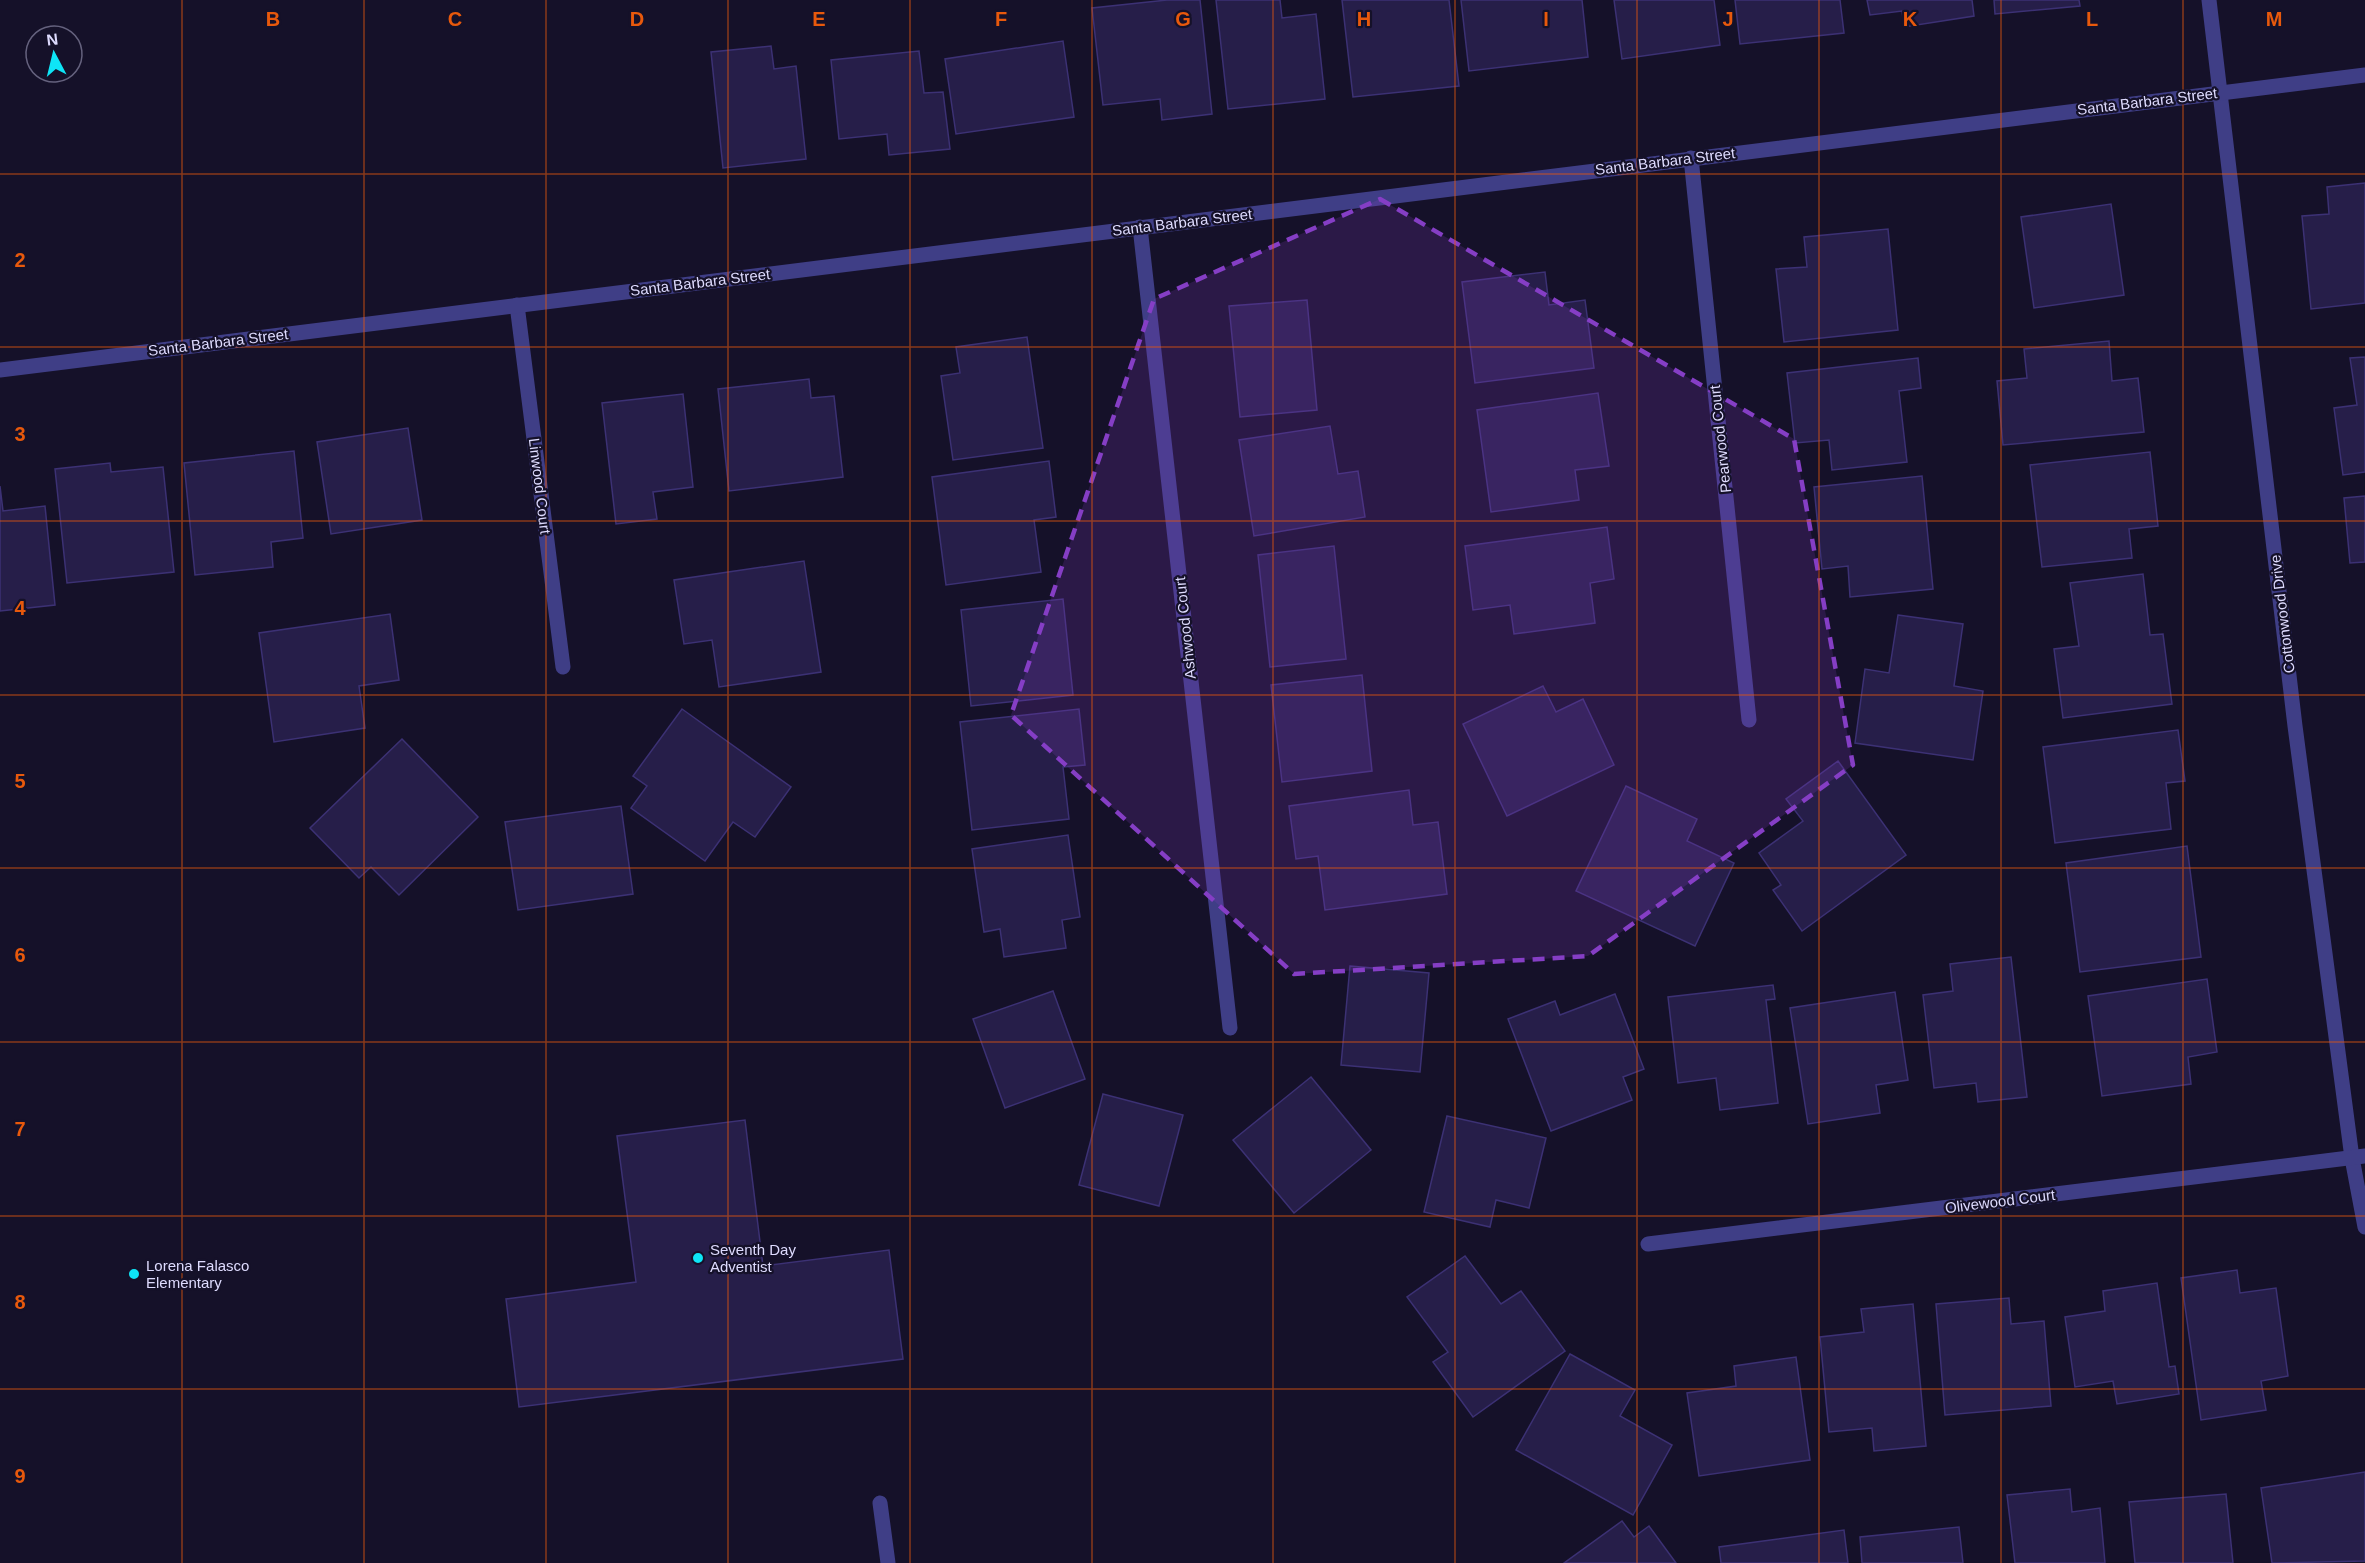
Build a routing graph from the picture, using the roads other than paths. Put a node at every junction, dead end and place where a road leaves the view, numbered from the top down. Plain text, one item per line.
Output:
1 (2209, 0) edge
2 (2365, 75) edge
3 (2219, 92) junction
4 (1691, 158) junction
5 (1140, 227) junction
6 (518, 304) junction
7 (0, 370) edge
8 (563, 667) dead end
9 (1749, 720) dead end
10 (1230, 1028) dead end
11 (2358, 1157) edge
12 (2365, 1227) edge
13 (1648, 1244) dead end
14 (880, 1503) dead end
15 (888, 1563) edge

1 - 3 street, Cottonwood Drive
2 - 3 street, Santa Barbara Street
3 - 4 street, Santa Barbara Street
3 - 11 street, Cottonwood Drive
4 - 5 street, Santa Barbara Street
4 - 9 street, Pearwood Court
5 - 6 street, Santa Barbara Street
5 - 10 street, Ashwood Court
6 - 7 street, Santa Barbara Street
6 - 8 street, Linwood Court
11 - 12 street, Cottonwood Drive
11 - 13 street, Olivewood Court
14 - 15 street

